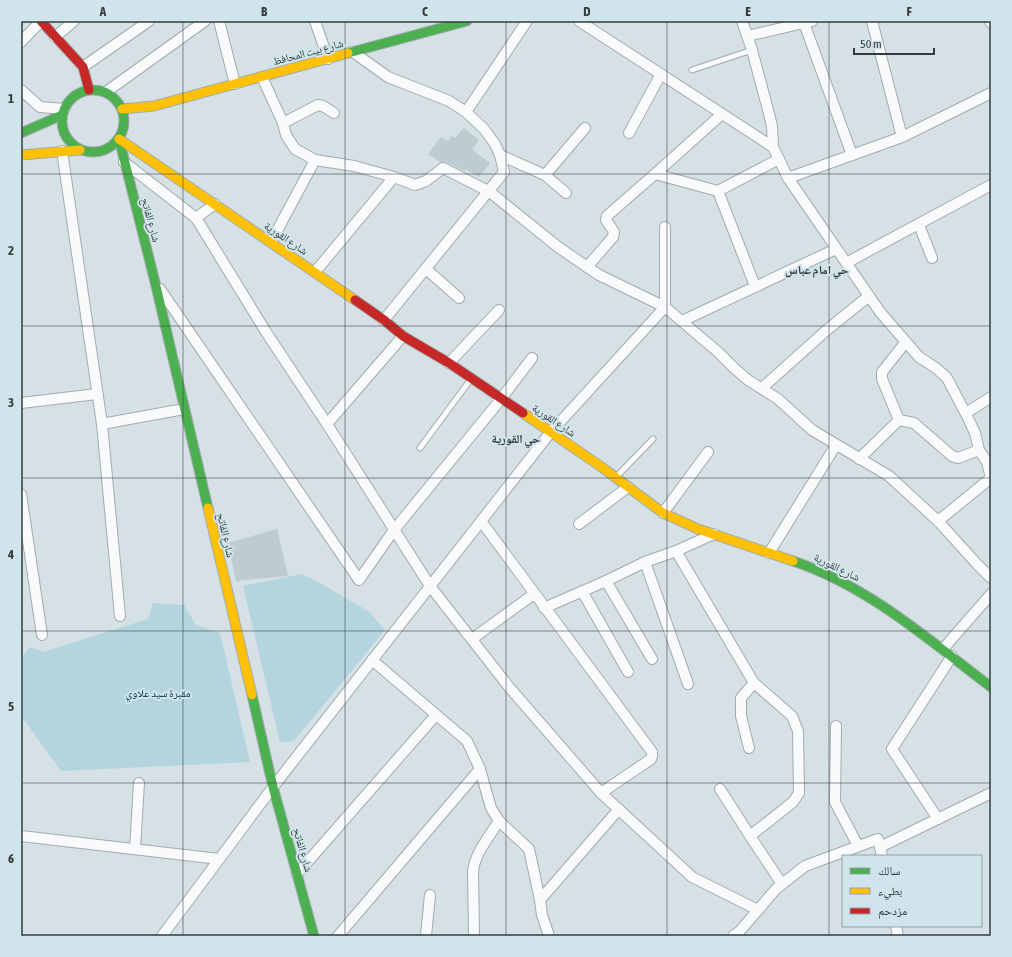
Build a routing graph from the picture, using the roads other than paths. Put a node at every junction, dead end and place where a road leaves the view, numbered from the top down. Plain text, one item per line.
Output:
1 (41, 21) edge
2 (74, 21) edge
3 (149, 21) edge
4 (205, 21) edge
5 (219, 21) edge
6 (315, 21) edge
7 (467, 21) edge
8 (528, 21) edge
9 (579, 21) edge
10 (742, 21) edge
11 (872, 21) edge
12 (808, 22) edge
13 (747, 36) junction
14 (55, 37) junction
15 (21, 42) edge
16 (752, 50) junction
17 (353, 52) junction
18 (328, 59) junction
19 (83, 67) junction
20 (692, 70) dead end
21 (661, 74) junction
22 (262, 77) junction
23 (235, 84) junction
24 (21, 90) edge
25 (89, 90) junction
26 (106, 92) junction
27 (991, 93) edge
28 (154, 106) junction
29 (122, 109) junction
30 (63, 112) junction
31 (466, 112) junction
32 (334, 113) dead end
33 (722, 114) junction
34 (125, 121) junction
35 (283, 123) junction
36 (585, 128) dead end
37 (21, 133) edge
38 (629, 133) dead end
39 (902, 136) junction
40 (119, 139) junction
41 (773, 147) junction
42 (80, 150) junction
43 (62, 152) junction
44 (21, 155) edge
45 (500, 155) junction
46 (852, 155) junction
47 (315, 160) junction
48 (779, 160) junction
49 (124, 162) junction
50 (655, 174) junction
51 (545, 175) junction
52 (394, 177) junction
53 (788, 178) junction
54 (991, 185) edge
55 (718, 191) junction
56 (490, 192) junction
57 (566, 193) dead end
58 (215, 204) junction
59 (196, 218) junction
60 (919, 225) junction
61 (665, 227) dead end
62 (271, 242) junction
63 (836, 249) junction
64 (932, 258) dead end
65 (846, 263) junction
66 (587, 267) junction
67 (426, 269) junction
68 (315, 272) junction
69 (155, 282) junction
70 (755, 286) junction
71 (869, 296) junction
72 (459, 298) dead end
73 (665, 307) junction
74 (499, 310) dead end
75 (384, 320) junction
76 (682, 321) junction
77 (403, 336) junction
78 (905, 343) junction
79 (532, 358) dead end
80 (449, 363) junction
81 (472, 379) junction
82 (762, 388) junction
83 (97, 394) junction
84 (991, 397) edge
85 (501, 399) junction
86 (21, 403) edge
87 (184, 409) junction
88 (966, 413) junction
89 (899, 420) junction
90 (102, 424) junction
91 (327, 424) junction
92 (550, 433) junction
93 (652, 439) dead end
94 (836, 445) junction
95 (420, 448) dead end
96 (979, 450) junction
97 (708, 452) dead end
98 (858, 459) junction
99 (616, 477) junction
100 (991, 478) edge
101 (628, 487) junction
102 (21, 494) edge
103 (21, 499) edge
104 (663, 513) junction
105 (481, 521) junction
106 (938, 521) junction
107 (579, 524) dead end
108 (394, 530) junction
109 (714, 534) junction
110 (676, 551) junction
111 (769, 553) junction
112 (645, 562) junction
113 (991, 578) edge
114 (606, 581) junction
115 (430, 586) junction
116 (582, 591) junction
117 (534, 594) junction
118 (991, 594) edge
119 (544, 608) junction
120 (120, 616) dead end
121 (42, 635) dead end
122 (472, 639) junction
123 (943, 650) junction
124 (952, 656) junction
125 (652, 659) dead end
126 (372, 660) junction
127 (628, 672) dead end
128 (754, 683) junction
129 (688, 684) dead end
130 (991, 687) edge
131 (436, 715) junction
132 (836, 726) dead end
133 (749, 748) dead end
134 (480, 769) junction
135 (138, 783) dead end
136 (273, 787) junction
137 (720, 789) dead end
138 (601, 793) junction
139 (991, 793) edge
140 (620, 809) junction
141 (938, 819) junction
142 (499, 821) junction
143 (21, 836) edge
144 (750, 836) junction
145 (858, 846) junction
146 (135, 849) junction
147 (881, 852) edge
148 (219, 859) junction
149 (297, 874) junction
150 (782, 884) junction
151 (430, 894) dead end
152 (540, 900) junction
153 (758, 910) junction
154 (737, 935) edge
155 (162, 936) edge
156 (314, 936) edge
157 (338, 936) edge
158 (426, 936) edge
159 (474, 936) edge
160 (549, 936) edge

1 - 14 street
1 - 15 street
2 - 14 street
3 - 19 street
4 - 26 street
5 - 23 street
6 - 18 street
7 - 17 street, شارع بيت المحافظ
8 - 31 street
9 - 21 street
10 - 13 street
11 - 39 street
12 - 13 street
12 - 46 street
13 - 16 street
14 - 19 street
16 - 20 lane
16 - 41 street
17 - 18 street, شارع بيت المحافظ
17 - 31 street
18 - 22 street, شارع بيت المحافظ
19 - 25 street
21 - 33 street
21 - 38 street
22 - 23 street, شارع بيت المحافظ
22 - 35 street
23 - 28 street, شارع بيت المحافظ
24 - 30 street
25 - 26 street
25 - 30 street
26 - 29 street
27 - 39 street
28 - 29 street
28 - 34 street
29 - 34 street
30 - 37 street
30 - 42 street
31 - 45 street
32 - 35 street
33 - 41 street
33 - 50 street
34 - 40 street
35 - 47 street
36 - 51 street
39 - 46 street
40 - 42 street
40 - 49 street, شارع الفاتح
40 - 58 street, شارع القورية
41 - 48 street
42 - 43 street
43 - 44 street
43 - 83 street
45 - 51 street
45 - 56 street
46 - 53 street
47 - 52 street
47 - 62 street
48 - 53 street
48 - 55 street
49 - 59 street
49 - 69 street, شارع الفاتح
50 - 55 street
50 - 66 street
51 - 57 street
52 - 56 street
52 - 68 street
53 - 63 street
54 - 60 street
55 - 70 street
56 - 66 street
56 - 67 street
58 - 59 street
58 - 62 street, شارع القورية
59 - 91 street
60 - 64 street
60 - 65 street
61 - 73 street
62 - 68 street, شارع القورية
63 - 65 street
63 - 70 street
65 - 71 street
66 - 73 street
67 - 72 street
67 - 75 street
68 - 75 street, شارع القورية
69 - 87 street, شارع الفاتح
69 - 108 street
70 - 76 street
71 - 78 street
71 - 82 street
73 - 76 street
73 - 92 street
74 - 80 street
75 - 77 street, شارع القورية
76 - 82 street
77 - 80 street, شارع القورية
77 - 91 street
78 - 88 street
78 - 89 street
79 - 85 street
80 - 81 street, شارع القورية
81 - 85 street, شارع القورية
81 - 95 lane
82 - 94 street
83 - 86 street
83 - 90 street
84 - 88 street
85 - 92 street, شارع القورية
85 - 108 street
87 - 90 street
87 - 136 street, شارع الفاتح
88 - 96 street
89 - 96 street
89 - 98 street
90 - 120 street
91 - 108 street
92 - 99 street, شارع القورية
92 - 105 street
93 - 99 lane
94 - 98 street
94 - 111 street
96 - 100 street
97 - 104 street
98 - 106 street
99 - 101 street, شارع القورية
100 - 106 street
101 - 104 street, شارع القورية
101 - 107 street
102 - 103 street
103 - 121 street
104 - 109 street, شارع القورية
105 - 115 street
105 - 117 street
106 - 113 street
108 - 115 street
109 - 110 street
109 - 111 street, شارع القورية
110 - 112 street
110 - 128 street
111 - 123 street, شارع القورية
112 - 114 street
112 - 129 street
114 - 116 street
114 - 125 street
115 - 122 street
115 - 126 street
116 - 119 street
116 - 127 street
117 - 119 street
117 - 122 street
118 - 123 street
119 - 138 street
122 - 138 street
123 - 124 street, شارع القورية
124 - 130 street, شارع القورية
124 - 141 street
126 - 131 street
126 - 136 street
128 - 133 street
128 - 144 street
131 - 134 street
131 - 149 street
132 - 145 street
134 - 142 street
134 - 157 street
135 - 146 street
136 - 148 street
136 - 149 street, شارع الفاتح
137 - 144 street
138 - 140 street
139 - 141 street
140 - 152 street
140 - 153 street
141 - 147 street
142 - 152 street
142 - 159 street
143 - 146 street
144 - 150 street
145 - 147 street
145 - 150 street
146 - 148 street
148 - 155 street
149 - 156 street, شارع الفاتح
150 - 153 street
151 - 158 street
152 - 160 street
153 - 154 street

